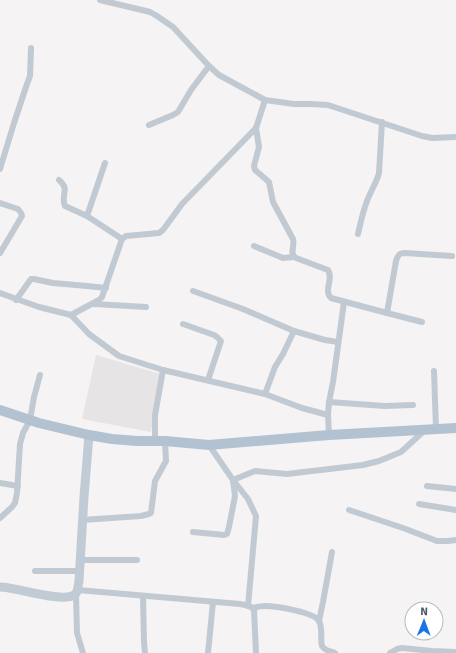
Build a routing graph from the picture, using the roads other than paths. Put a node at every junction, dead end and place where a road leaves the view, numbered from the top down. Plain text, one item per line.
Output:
1 (100, 0) edge
2 (108, 1) edge
3 (31, 48) dead end
4 (208, 66) junction
5 (265, 100) junction
6 (382, 122) junction
7 (149, 125) dead end
8 (256, 128) junction
9 (456, 137) edge
10 (105, 163) dead end
11 (0, 169) edge
12 (59, 180) dead end
13 (0, 203) edge
14 (87, 216) junction
15 (358, 234) dead end
16 (122, 239) junction
17 (254, 246) dead end
18 (0, 254) edge
19 (452, 256) dead end
20 (293, 257) junction
21 (106, 288) junction
22 (193, 291) dead end
23 (0, 293) edge
24 (16, 300) junction
25 (344, 302) junction
26 (92, 303) junction
27 (146, 307) dead end
28 (387, 313) junction
29 (71, 315) junction
30 (422, 322) dead end
31 (183, 324) dead end
32 (294, 331) junction
33 (338, 342) junction
34 (163, 370) junction
35 (434, 371) dead end
36 (40, 375) dead end
37 (208, 380) junction
38 (265, 394) junction
39 (329, 402) junction
40 (413, 405) dead end
41 (0, 410) edge
42 (328, 415) junction
43 (30, 420) junction
44 (436, 428) junction
45 (456, 428) edge
46 (425, 430) junction
47 (89, 435) junction
48 (329, 435) junction
49 (160, 441) junction
50 (209, 445) junction
51 (233, 480) junction
52 (0, 483) edge
53 (18, 486) junction
54 (427, 486) dead end
55 (456, 489) edge
56 (420, 504) dead end
57 (349, 510) dead end
58 (456, 510) edge
59 (0, 518) edge
60 (82, 520) junction
61 (193, 532) dead end
62 (456, 540) edge
63 (332, 552) dead end
64 (80, 560) junction
65 (137, 560) dead end
66 (35, 571) dead end
67 (80, 571) junction
68 (0, 587) edge
69 (77, 593) junction
70 (143, 596) junction
71 (213, 602) junction
72 (250, 607) junction
73 (319, 621) junction
74 (456, 652) edge
75 (83, 653) edge
76 (145, 653) edge
77 (208, 653) edge
78 (256, 653) edge
79 (336, 653) edge
80 (390, 653) edge

1 - 2 street
2 - 4 street
3 - 11 street
4 - 5 street
4 - 7 street
5 - 6 street
5 - 8 street
6 - 9 street
6 - 15 street
8 - 16 street
8 - 20 street
10 - 14 street
12 - 14 street
13 - 18 street
14 - 16 street
16 - 21 street
17 - 20 street
19 - 28 street
20 - 25 street
21 - 24 street
21 - 26 street
22 - 32 street
23 - 24 street
24 - 29 street
25 - 28 street
25 - 33 street
26 - 27 street
26 - 29 street
28 - 30 street
29 - 34 street
31 - 37 street
32 - 33 street
32 - 38 street
33 - 39 street
34 - 37 street
34 - 49 street
35 - 44 street
36 - 43 street
37 - 38 street
38 - 42 street
39 - 40 street
39 - 42 street
41 - 43 main road
42 - 48 street
43 - 47 main road
43 - 53 street
44 - 45 main road
44 - 46 main road
46 - 48 main road
46 - 51 street
47 - 49 main road
47 - 60 street
48 - 50 main road
49 - 50 main road
49 - 60 street
50 - 51 street
51 - 61 street
51 - 72 street
52 - 53 street
53 - 59 street
54 - 55 street
56 - 58 street
57 - 62 street
60 - 64 street
63 - 73 street
64 - 65 street
64 - 67 street
66 - 67 street
67 - 69 street
68 - 69 street
69 - 70 street
69 - 75 street
70 - 71 street
70 - 76 street
71 - 72 street
71 - 77 street
72 - 73 street
72 - 78 street
73 - 79 street
74 - 80 street

